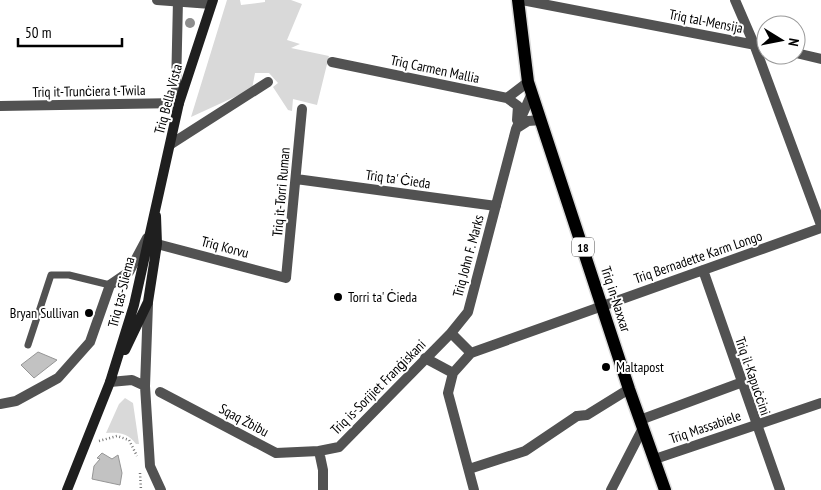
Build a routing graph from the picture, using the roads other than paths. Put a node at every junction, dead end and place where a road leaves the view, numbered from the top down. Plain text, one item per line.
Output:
1 (157, 0) edge
2 (518, 0) edge
3 (522, 0) edge
4 (735, 0) edge
5 (178, 2) edge
6 (212, 2) edge
7 (754, 44) junction
8 (806, 55) edge
9 (821, 59) edge
10 (332, 62) dead end
11 (268, 82) dead end
12 (530, 88) junction
13 (507, 98) junction
14 (178, 103) junction
15 (0, 106) edge
16 (302, 109) dead end
17 (541, 120) junction
18 (516, 129) junction
19 (171, 144) junction
20 (296, 179) junction
21 (496, 206) junction
22 (156, 207) junction
23 (821, 227) edge
24 (147, 237) junction
25 (158, 244) junction
26 (703, 270) junction
27 (286, 278) joint
28 (110, 285) junction
29 (148, 302) junction
30 (602, 305) junction
31 (451, 333) junction
32 (28, 345) dead end
33 (471, 353) junction
34 (425, 358) junction
35 (454, 373) junction
36 (110, 382) junction
37 (740, 383) junction
38 (145, 386) junction
39 (629, 390) junction
40 (160, 392) dead end
41 (821, 403) edge
42 (0, 404) edge
43 (755, 423) junction
44 (642, 424) junction
45 (319, 451) junction
46 (654, 459) junction
47 (469, 469) junction
48 (67, 490) edge
49 (161, 490) edge
50 (323, 490) edge
51 (474, 490) edge
52 (611, 490) edge
53 (666, 490) edge
54 (780, 490) edge

1 - 5 street
2 - 12 main road, Triq in-Naxxar / 18
3 - 7 street, Triq tal-Mensija
4 - 7 street
5 - 6 street
5 - 14 street
6 - 14 main road, Triq Bella Vista
7 - 23 street
8 - 9 street
10 - 13 street, Triq Carmen Mallia
11 - 19 street
12 - 13 street
12 - 17 main road, Triq in-Naxxar / 18
12 - 18 street, Triq John F. Marks
13 - 18 street, Triq John F. Marks
14 - 15 street, Triq it-Trunċiera t-Twila
14 - 19 main road, Triq Bella Vista
16 - 20 street, Triq it-Torri Ruman
17 - 18 street
17 - 30 main road, Triq in-Naxxar / 18
18 - 21 street, Triq John F. Marks
19 - 22 main road, Triq Bella Vista
20 - 21 street, Triq ta' Ċieda
20 - 27 street, Triq it-Torri Ruman
21 - 31 street, Triq John F. Marks
22 - 24 main road, Triq tas-Sliema
22 - 25 main road, Triq tas-Sliema
23 - 26 street, Triq Bernadette Karm Longo
24 - 28 street
24 - 36 main road, Triq tas-Sliema
25 - 27 street, Triq Korvu
25 - 29 main road, Triq tas-Sliema
26 - 30 street, Triq Bernadette Karm Longo
26 - 37 street, Triq il-Kapuċċini
28 - 32 lane
28 - 42 street
29 - 36 main road, Triq tas-Sliema
29 - 38 street
30 - 33 street, Triq Bernadette Karm Longo
30 - 39 main road, Triq in-Naxxar / 18
31 - 33 street
31 - 34 street, Triq is-Sorijiet Franġiskani
33 - 35 street
34 - 35 street
34 - 45 street, Triq is-Sorijiet Franġiskani
35 - 47 street
36 - 38 street
36 - 48 main road, Triq tas-Sliema
37 - 43 street, Triq il-Kapuċċini
37 - 44 street
38 - 49 street
39 - 44 main road, Triq in-Naxxar / 18
39 - 47 street
40 - 45 street, Sqaq Żbibu
41 - 43 street, Triq Massabiele
43 - 46 street, Triq Massabiele
43 - 54 street, Triq il-Kapuċċini
44 - 46 main road, Triq in-Naxxar / 18
44 - 52 street
45 - 50 street
46 - 53 main road, Triq in-Naxxar / 18
47 - 51 street

